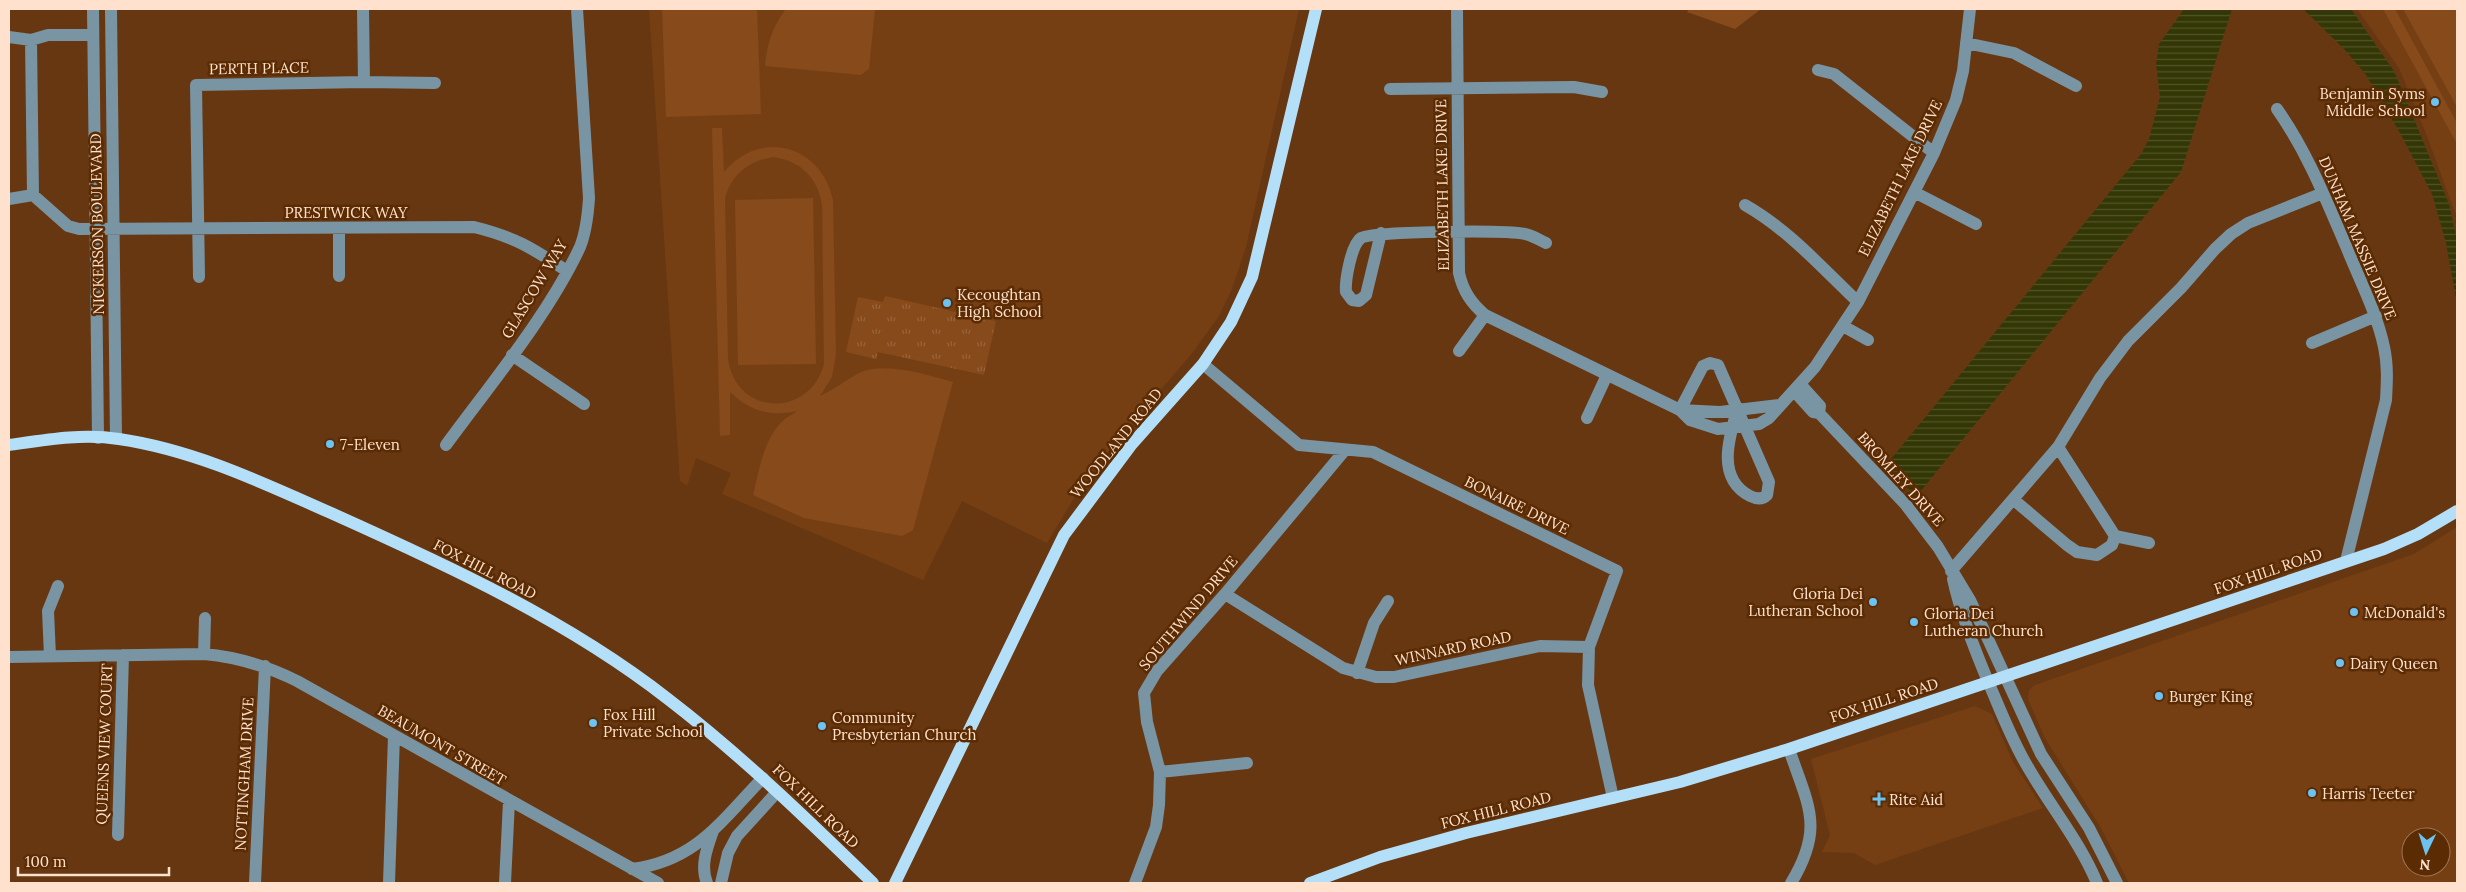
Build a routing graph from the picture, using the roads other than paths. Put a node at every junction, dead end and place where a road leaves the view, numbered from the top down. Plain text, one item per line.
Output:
1 (93, 9) edge
2 (111, 9) edge
3 (363, 9) edge
4 (577, 9) edge
5 (1316, 9) edge
6 (1457, 9) edge
7 (1970, 9) edge
8 (93, 35) junction
9 (9, 37) edge
10 (30, 40) junction
11 (1966, 43) junction
12 (1818, 70) dead end
13 (364, 82) junction
14 (435, 83) dead end
15 (2076, 86) dead end
16 (1390, 89) dead end
17 (1457, 90) junction
18 (1602, 92) dead end
19 (2277, 109) dead end
20 (1934, 153) junction
21 (1914, 192) junction
22 (2323, 193) junction
23 (33, 195) junction
24 (9, 199) edge
25 (1745, 205) dead end
26 (1976, 224) dead end
27 (199, 228) junction
28 (339, 228) junction
29 (96, 229) junction
30 (114, 230) junction
31 (1381, 233) junction
32 (1458, 233) junction
33 (1546, 244) dead end
34 (567, 271) junction
35 (199, 276) dead end
36 (339, 276) dead end
37 (1858, 302) junction
38 (1485, 316) junction
39 (2376, 316) junction
40 (1843, 326) junction
41 (1868, 340) dead end
42 (2312, 343) dead end
43 (1458, 351) dead end
44 (512, 355) junction
45 (1203, 364) junction
46 (1607, 376) junction
47 (1798, 388) junction
48 (584, 404) dead end
49 (1779, 405) junction
50 (1680, 410) junction
51 (1737, 411) junction
52 (1587, 418) dead end
53 (1738, 428) junction
54 (98, 438) junction
55 (116, 438) junction
56 (9, 445) edge
57 (446, 445) dead end
58 (2058, 447) junction
59 (1345, 450) junction
60 (2014, 500) junction
61 (2457, 512) edge
62 (2115, 536) junction
63 (2150, 543) dead end
64 (2346, 561) junction
65 (1951, 572) junction
66 (58, 586) dead end
67 (1225, 594) junction
68 (1388, 601) dead end
69 (205, 618) dead end
70 (1589, 647) junction
71 (123, 654) junction
72 (204, 654) junction
73 (9, 656) edge
74 (50, 656) junction
75 (265, 666) junction
76 (1357, 673) junction
77 (2005, 678) junction
78 (1988, 683) junction
79 (394, 736) junction
80 (1789, 749) junction
81 (1247, 763) dead end
82 (1160, 772) junction
83 (763, 778) junction
84 (778, 792) junction
85 (1613, 798) junction
86 (509, 801) junction
87 (714, 829) junction
88 (118, 835) dead end
89 (632, 869) junction
90 (1329, 880) edge
91 (255, 883) edge
92 (389, 883) edge
93 (505, 883) edge
94 (658, 883) edge
95 (707, 883) edge
96 (721, 883) edge
97 (873, 883) edge
98 (895, 883) edge
99 (1135, 883) edge
100 (1310, 883) edge
101 (1791, 883) edge
102 (2096, 883) edge
103 (2117, 883) edge

1 - 8 street, NICKERSON BOULEVARD
2 - 30 street, NICKERSON BOULEVARD
3 - 13 street
4 - 34 street, GLASCOW WAY
5 - 45 main road, WOODLAND ROAD
6 - 17 street, ELIZABETH LAKE DRIVE
7 - 11 street, ELIZABETH LAKE DRIVE
8 - 10 street
8 - 29 street, NICKERSON BOULEVARD
9 - 10 street
10 - 23 street
11 - 15 street
11 - 20 street, ELIZABETH LAKE DRIVE
12 - 20 street
13 - 14 street, PERTH PLACE
13 - 27 street, PERTH PLACE
16 - 17 street
17 - 18 street
17 - 32 street, ELIZABETH LAKE DRIVE
19 - 22 street, DUNHAM MASSIE DRIVE
20 - 21 street, ELIZABETH LAKE DRIVE
21 - 26 street
21 - 37 street, ELIZABETH LAKE DRIVE
22 - 39 street, DUNHAM MASSIE DRIVE
22 - 58 street
23 - 24 street
23 - 29 street, PRESTWICK WAY
25 - 37 street
27 - 28 street, PRESTWICK WAY
27 - 30 street, PRESTWICK WAY
27 - 35 street
28 - 34 street, PRESTWICK WAY
28 - 36 street
29 - 30 street, PRESTWICK WAY
29 - 54 street, NICKERSON BOULEVARD
30 - 55 street, NICKERSON BOULEVARD
31 - 31 street
31 - 32 street
32 - 33 street
32 - 38 street, ELIZABETH LAKE DRIVE
34 - 44 street, GLASCOW WAY
37 - 40 street, ELIZABETH LAKE DRIVE
38 - 43 street
38 - 46 street, ELIZABETH LAKE DRIVE
39 - 42 street
39 - 64 street, DUNHAM MASSIE DRIVE
40 - 41 street
40 - 47 street, ELIZABETH LAKE DRIVE
44 - 48 street
44 - 57 street, GLASCOW WAY
45 - 59 street, BONAIRE DRIVE
45 - 98 main road, WOODLAND ROAD
46 - 50 street, ELIZABETH LAKE DRIVE
46 - 52 street
47 - 49 street, ELIZABETH LAKE DRIVE
47 - 65 street, BROMLEY DRIVE
49 - 51 street, ELIZABETH LAKE DRIVE
49 - 53 street, ELIZABETH LAKE DRIVE
50 - 51 street, ELIZABETH LAKE DRIVE
50 - 51 street
50 - 53 street, ELIZABETH LAKE DRIVE
51 - 53 street
53 - 53 street
54 - 55 main road, FOX HILL ROAD
54 - 56 main road, FOX HILL ROAD
55 - 83 main road, FOX HILL ROAD
58 - 60 street
58 - 62 street
59 - 67 street, SOUTHWIND DRIVE
59 - 70 street, BONAIRE DRIVE
60 - 62 street
60 - 65 street
61 - 64 main road, FOX HILL ROAD
62 - 63 street
64 - 77 main road, FOX HILL ROAD
65 - 77 street, BROMLEY DRIVE
65 - 78 street, BROMLEY DRIVE
66 - 74 street
67 - 76 street, WINNARD ROAD
67 - 82 street, SOUTHWIND DRIVE
68 - 76 street
69 - 72 street
70 - 76 street, WINNARD ROAD
70 - 85 street, BONAIRE DRIVE
71 - 72 street, BEAUMONT STREET
71 - 74 street, BEAUMONT STREET
71 - 88 street, QUEENS VIEW COURT
72 - 75 street, BEAUMONT STREET
73 - 74 street, BEAUMONT STREET
75 - 79 street, BEAUMONT STREET
75 - 91 street, NOTTINGHAM DRIVE
77 - 78 main road, FOX HILL ROAD
77 - 103 street, BROMLEY DRIVE
78 - 80 main road, FOX HILL ROAD
78 - 102 street, BROMLEY DRIVE
79 - 86 street, BEAUMONT STREET
79 - 92 street
80 - 85 main road, FOX HILL ROAD
80 - 101 street
81 - 82 street
82 - 99 street, SOUTHWIND DRIVE
83 - 84 main road, FOX HILL ROAD
83 - 87 street
84 - 96 street
84 - 97 main road, FOX HILL ROAD
85 - 90 main road, FOX HILL ROAD
86 - 89 street, BEAUMONT STREET
86 - 93 street
87 - 89 street
87 - 95 street
89 - 94 street, BEAUMONT STREET
90 - 100 main road, FOX HILL ROAD

